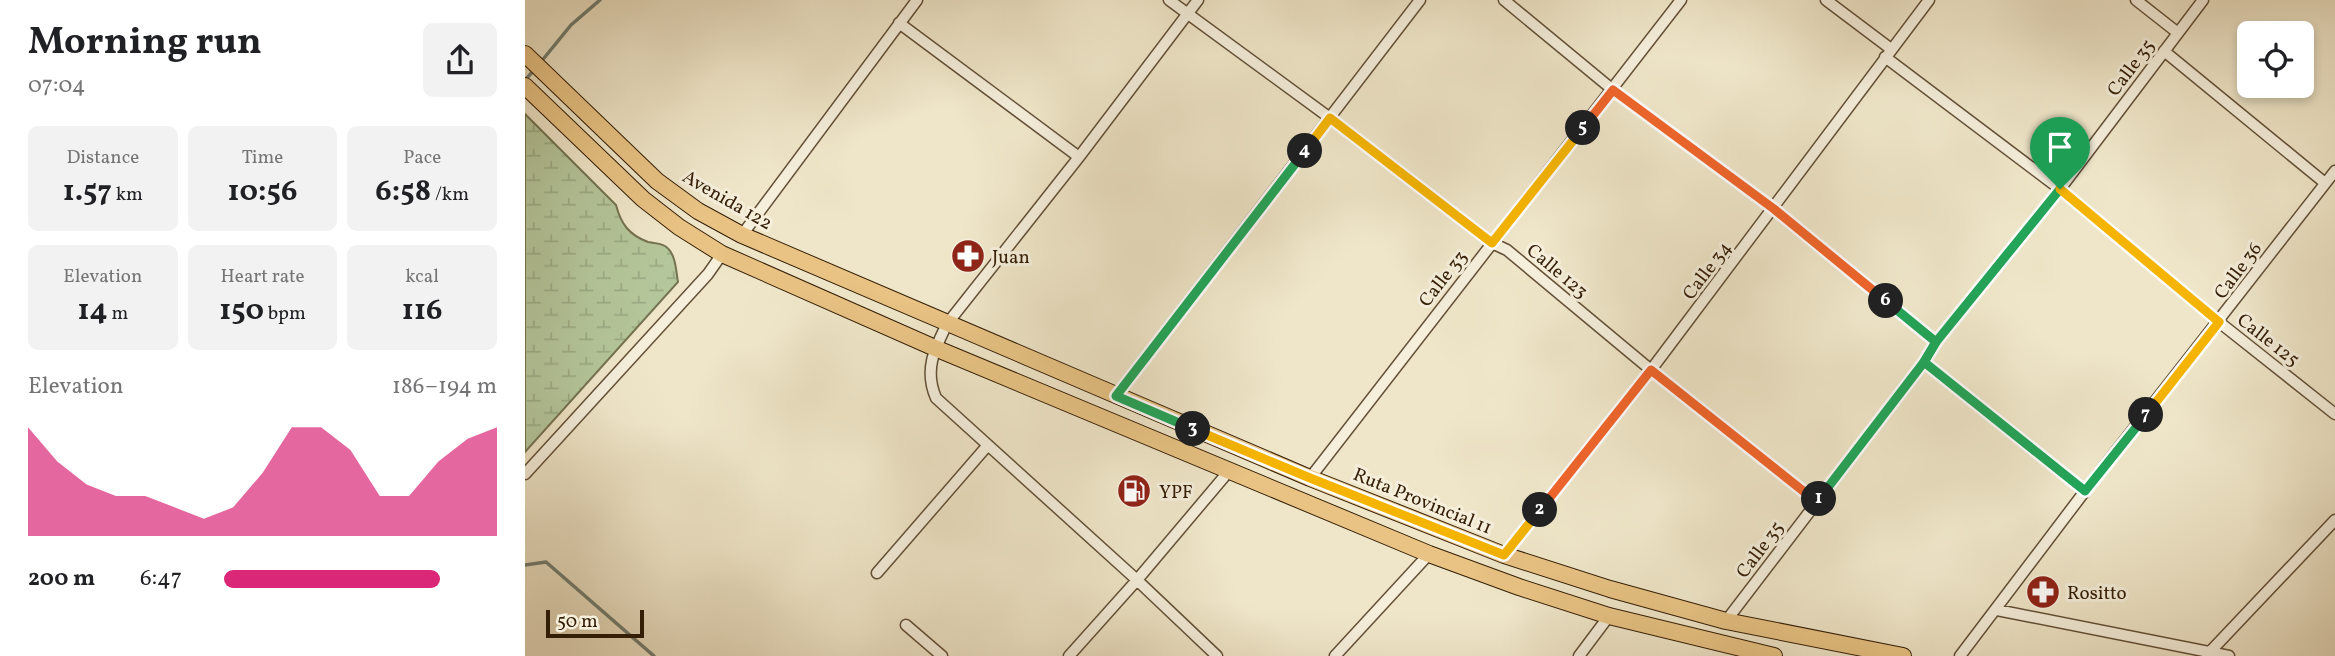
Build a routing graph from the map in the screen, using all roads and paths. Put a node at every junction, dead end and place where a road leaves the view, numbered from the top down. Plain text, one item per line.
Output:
1 (917, 0) edge
2 (1169, 0) edge
3 (1199, 0) edge
4 (1420, 0) edge
5 (1504, 0) edge
6 (1681, 0) edge
7 (1826, 0) edge
8 (1929, 0) edge
9 (2136, 0) edge
10 (2203, 0) edge
11 (1188, 15) junction
12 (899, 23) junction
13 (2178, 33) junction
14 (2164, 51) junction
15 (1888, 53) junction
16 (525, 54) edge
17 (525, 86) edge
18 (1613, 90) junction
19 (1330, 118) junction
20 (1079, 157) junction
21 (2335, 170) edge
22 (2325, 184) junction
23 (2060, 189) junction
24 (1774, 209) junction
25 (742, 235) junction
26 (1492, 243) junction
27 (722, 254) junction
28 (2219, 322) junction
29 (947, 324) junction
30 (1936, 342) junction
31 (935, 348) junction
32 (1924, 362) junction
33 (1651, 370) junction
34 (1116, 396) junction
35 (2335, 414) edge
36 (988, 445) junction
37 (1229, 471) junction
38 (525, 474) edge
39 (1310, 478) junction
40 (2085, 491) junction
41 (1817, 502) junction
42 (2335, 520) edge
43 (1429, 554) junction
44 (1504, 555) junction
45 (877, 573) dead end
46 (1137, 580) junction
47 (1997, 610) junction
48 (1609, 616) junction
49 (1726, 621) junction
50 (906, 625) dead end
51 (2208, 654) edge
52 (942, 656) edge
53 (1069, 656) edge
54 (1217, 656) edge
55 (1335, 656) edge
56 (1579, 656) edge
57 (1771, 656) edge
58 (1903, 656) edge
59 (1960, 656) edge
60 (2229, 656) edge

1 - 12 street
2 - 11 street, Calle 123
3 - 11 street
4 - 19 street
5 - 18 street
6 - 18 street, Calle 33
7 - 15 street, Calle 125
8 - 15 street, Calle 34
9 - 13 street
10 - 13 street, Calle 35
11 - 19 street, Calle 123
11 - 20 street
12 - 20 street
12 - 25 street
13 - 14 street, Calle 35
14 - 22 street
14 - 23 street, Calle 35
15 - 23 street, Calle 125
15 - 24 street, Calle 34
16 - 25 main road, Avenida 122
17 - 27 main road
18 - 24 street
18 - 26 street, Calle 33
19 - 26 street, Calle 123
19 - 34 street
20 - 29 street
21 - 22 street, Calle 36
22 - 28 street, Calle 36
23 - 28 street, Calle 125
23 - 30 street, Calle 35
24 - 30 street
24 - 33 street, Calle 34
25 - 29 main road, Avenida 122
26 - 33 street, Calle 123
26 - 39 street, Calle 33
27 - 31 main road
27 - 38 street
28 - 35 street, Calle 125
28 - 40 street, Calle 36
29 - 31 street
29 - 34 main road, Ruta Provincial 11
30 - 32 street, Calle 35
31 - 36 street
31 - 37 main road
32 - 40 street
32 - 41 street, Calle 35
33 - 41 street, Calle 123
33 - 44 street, Calle 34
34 - 39 main road, Ruta Provincial 11
36 - 45 street
36 - 46 street
37 - 43 main road
37 - 46 street
39 - 44 main road, Ruta Provincial 11
40 - 47 street, Calle 36
41 - 49 street, Calle 35
42 - 51 street
43 - 48 main road
43 - 55 street
44 - 49 main road, Ruta Provincial 11
46 - 53 street
46 - 54 street
47 - 51 street
47 - 59 street, Calle 36
48 - 56 street
48 - 57 main road
49 - 58 main road, Ruta Provincial 11
50 - 52 street
51 - 60 street

